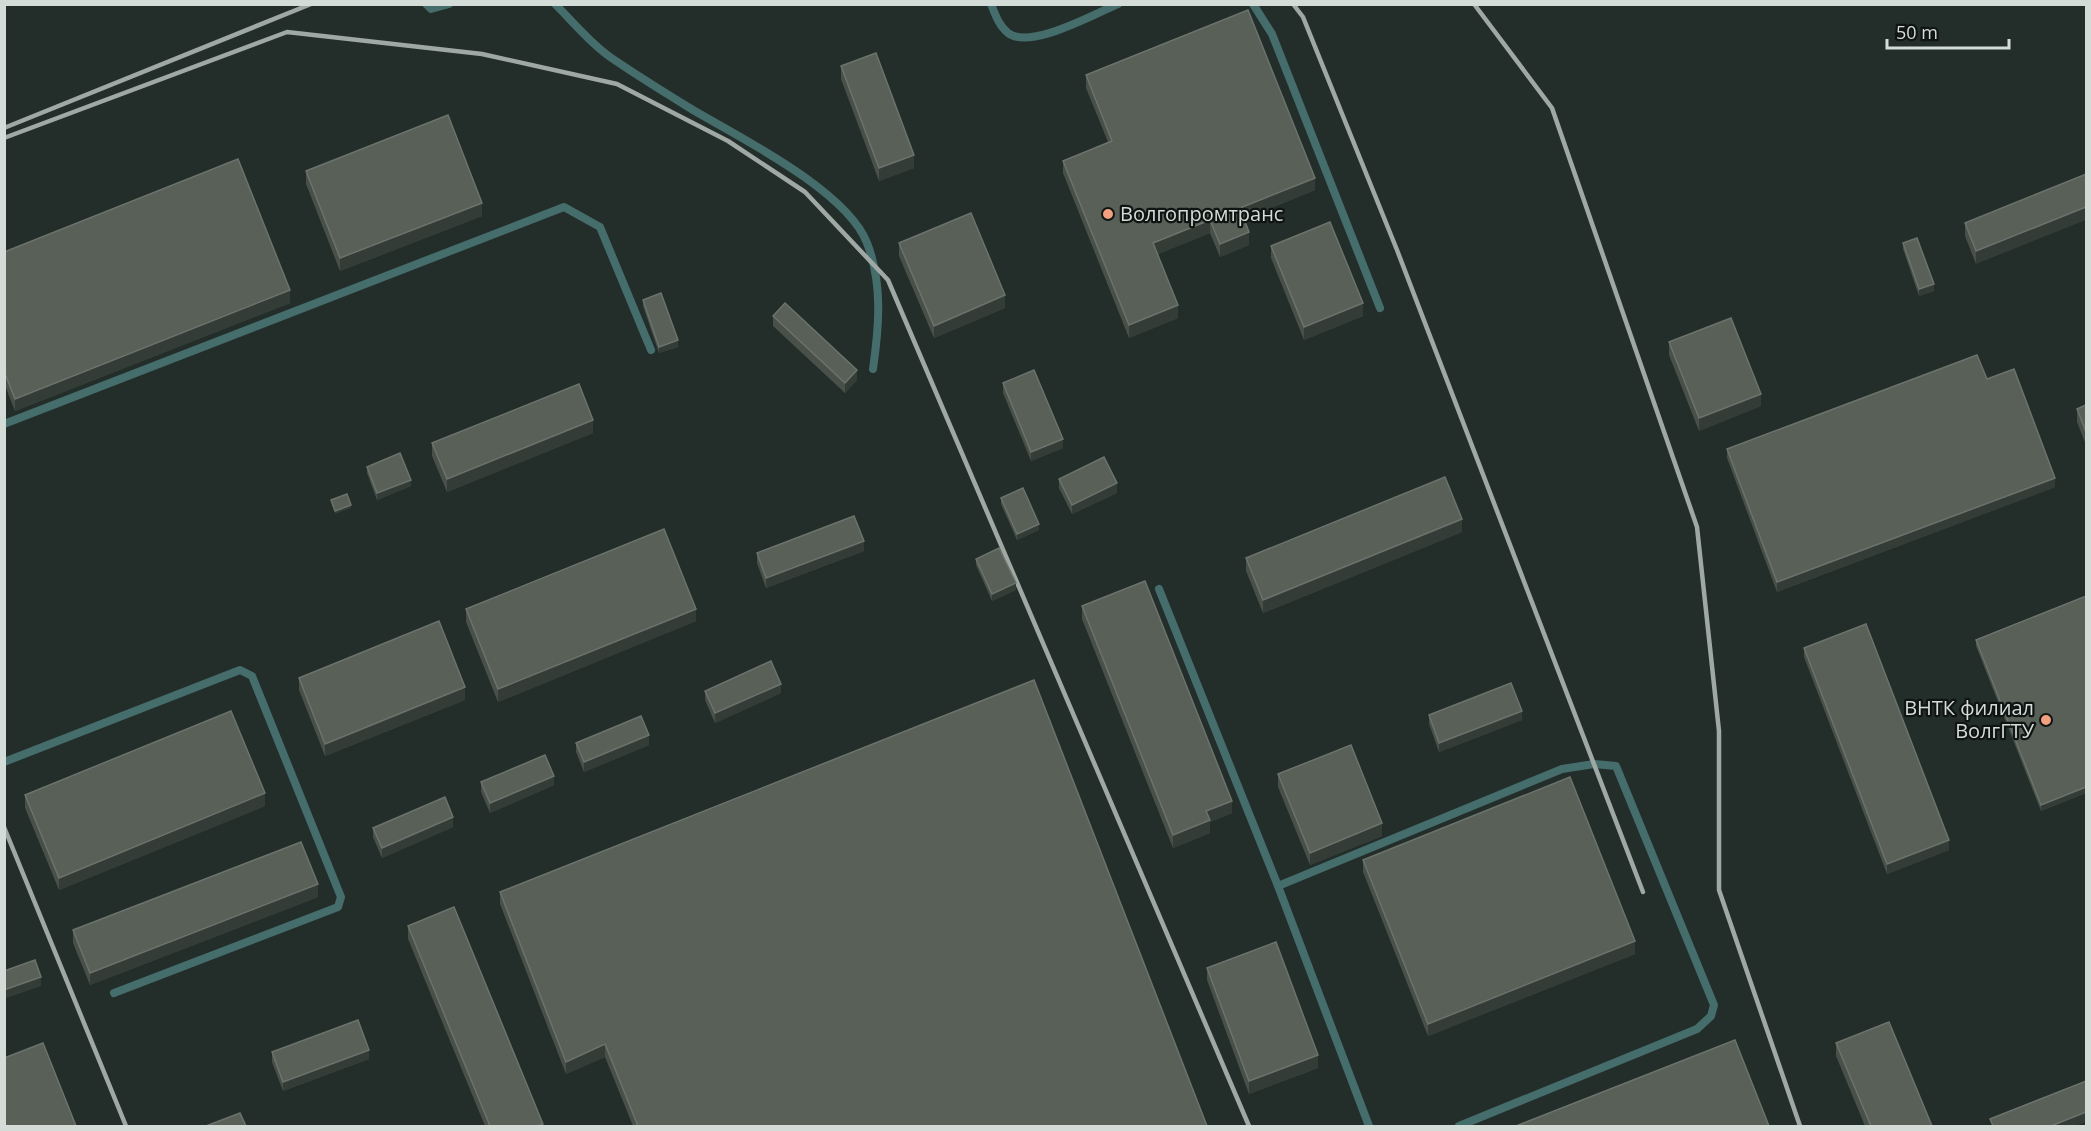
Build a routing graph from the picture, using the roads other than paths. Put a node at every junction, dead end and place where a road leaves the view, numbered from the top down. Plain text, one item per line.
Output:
1 (426, 4) edge
2 (449, 4) edge
3 (991, 4) edge
4 (1118, 4) edge
5 (1253, 4) edge
6 (554, 5) edge
7 (1380, 308) dead end
8 (651, 350) dead end
9 (873, 369) dead end
10 (4, 424) edge
11 (1159, 589) dead end
12 (4, 762) edge
13 (1278, 886) junction
14 (114, 993) dead end
15 (1369, 1126) edge
16 (1459, 1126) edge

1 - 2 lane
3 - 4 lane
5 - 7 lane
6 - 9 lane
8 - 10 lane
11 - 13 lane
12 - 14 lane
13 - 15 lane
13 - 16 lane

